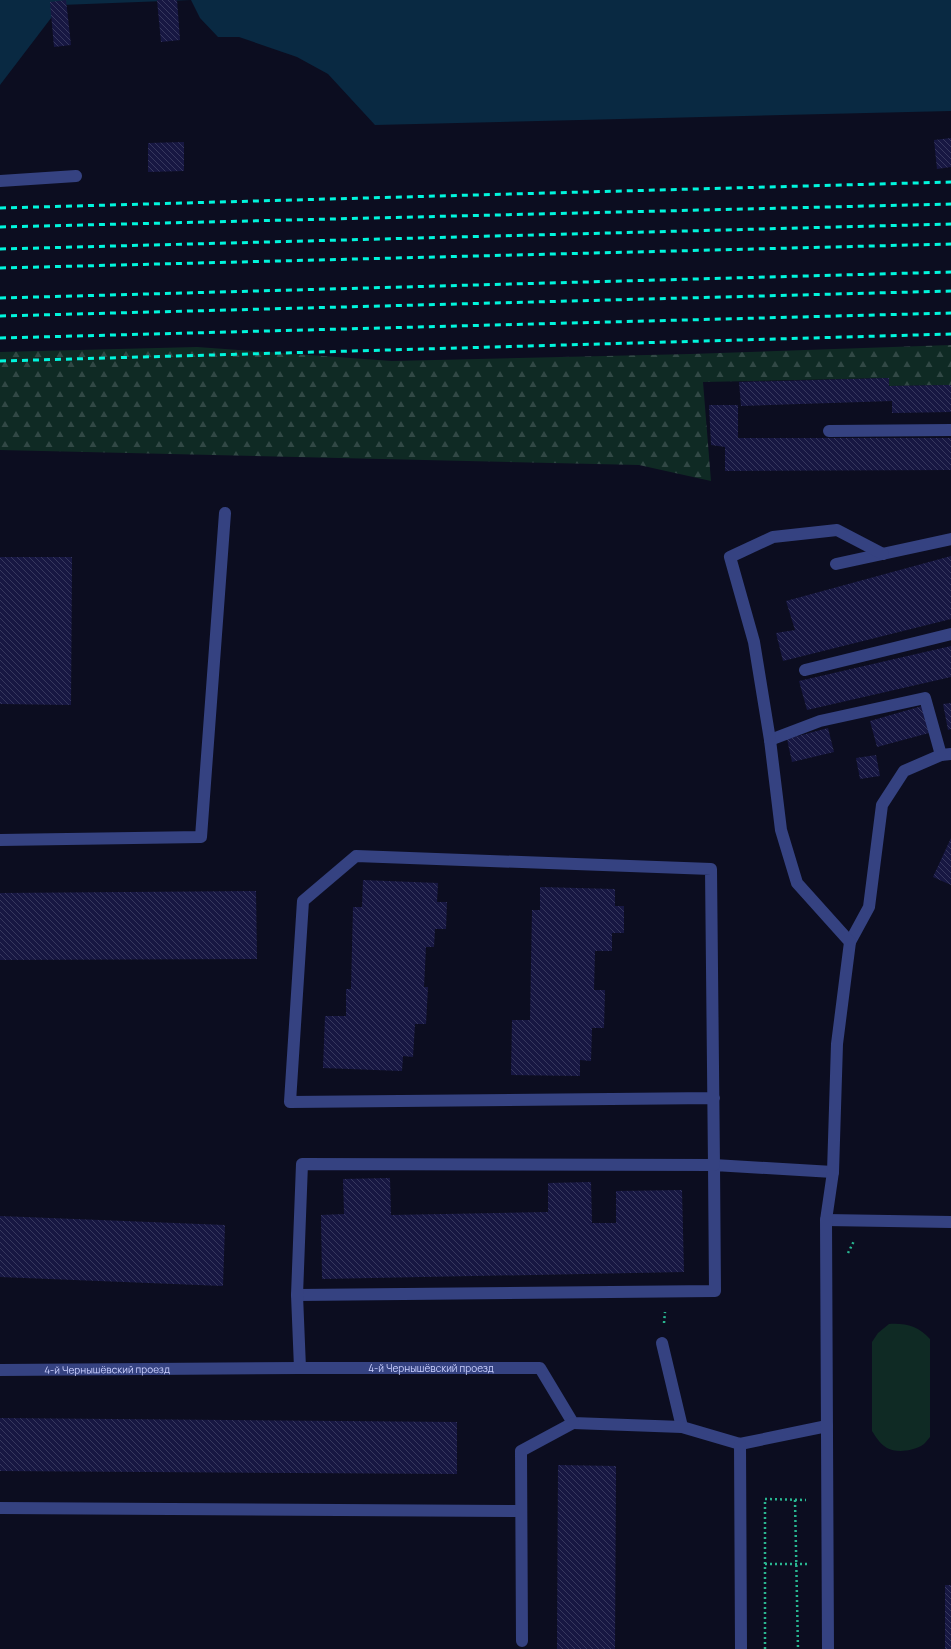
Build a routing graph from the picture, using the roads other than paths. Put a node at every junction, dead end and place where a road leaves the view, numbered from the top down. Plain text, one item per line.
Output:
1 (76, 176) dead end
2 (0, 181) edge
3 (951, 430) edge
4 (829, 431) dead end
5 (225, 513) dead end
6 (951, 539) edge
7 (883, 554) junction
8 (836, 564) dead end
9 (951, 634) edge
10 (805, 670) dead end
11 (770, 740) junction
12 (946, 755) edge
13 (0, 840) edge
14 (850, 942) junction
15 (714, 1098) junction
16 (714, 1165) junction
17 (832, 1172) junction
18 (826, 1220) junction
19 (951, 1222) edge
20 (297, 1295) junction
21 (662, 1343) road end
22 (300, 1368) junction
23 (0, 1370) edge
24 (573, 1423) junction
25 (827, 1426) junction
26 (682, 1427) junction
27 (740, 1444) junction
28 (0, 1508) edge
29 (521, 1511) junction
30 (522, 1641) dead end
31 (741, 1649) edge
32 (828, 1649) edge

1 - 2 street
3 - 4 street
5 - 13 street
6 - 7 street
7 - 8 street
7 - 11 street
9 - 10 street
11 - 12 street
11 - 14 street
12 - 14 street
14 - 17 street
15 - 15 street
15 - 16 street
16 - 17 street
16 - 20 street
16 - 20 street
17 - 18 street
18 - 19 street
18 - 25 street
20 - 22 street
21 - 26 street
22 - 23 street, 4-й Чернышёвский проезд
22 - 24 street, 4-й Чернышёвский проезд
24 - 26 street
24 - 29 street
25 - 27 street
25 - 32 street
26 - 27 street
27 - 31 street
28 - 29 street
29 - 30 street

